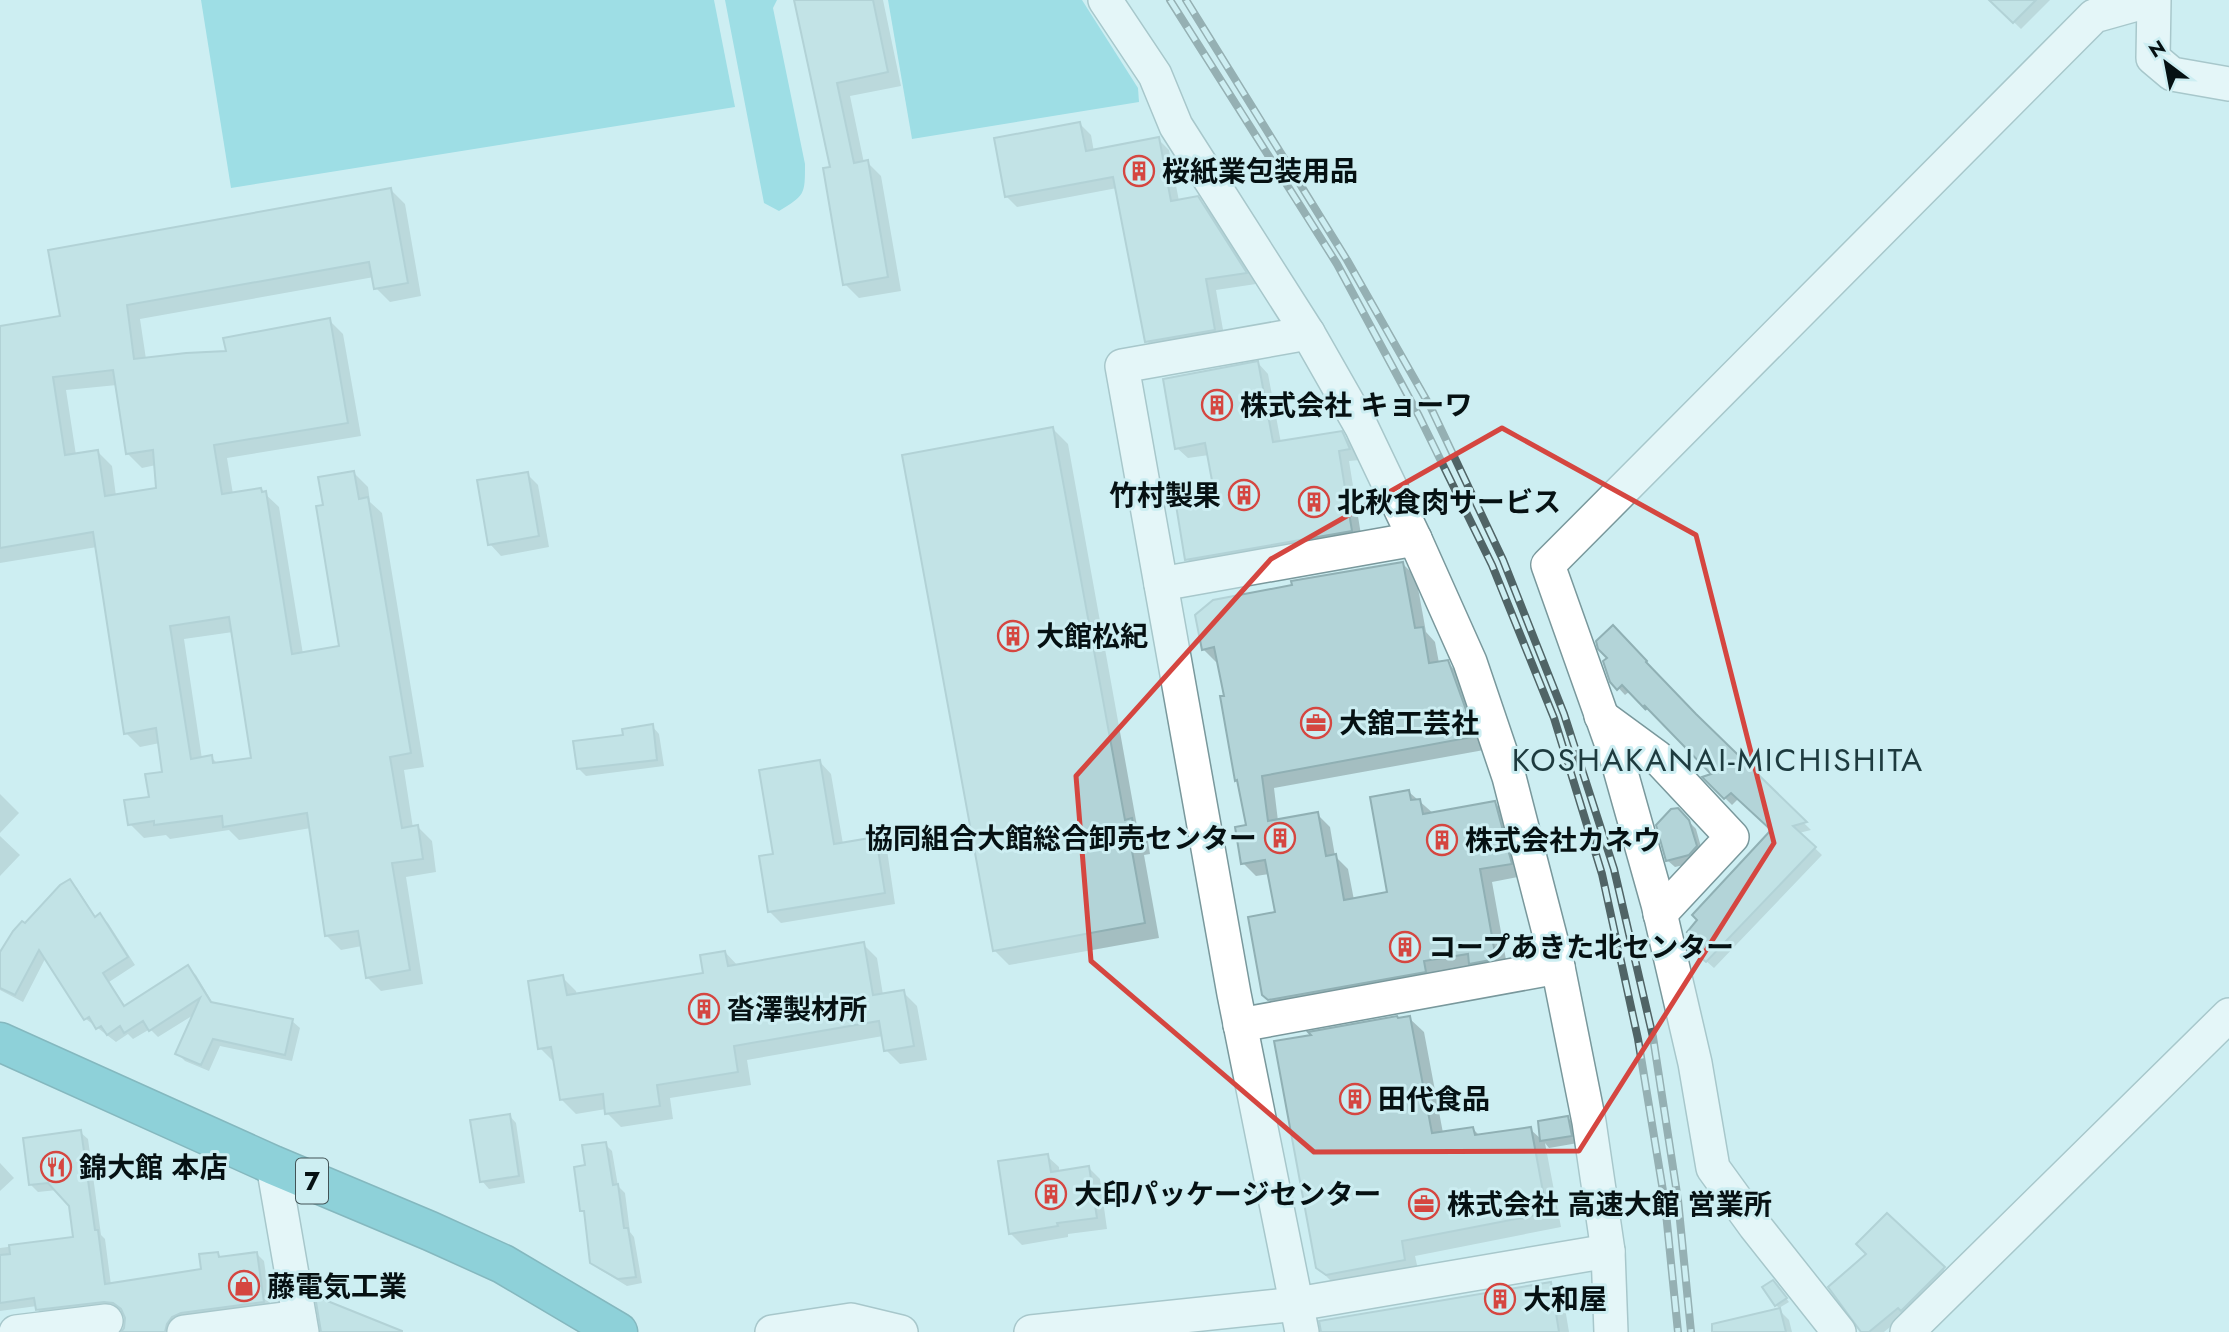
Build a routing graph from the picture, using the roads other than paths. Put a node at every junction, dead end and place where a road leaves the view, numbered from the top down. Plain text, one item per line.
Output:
1 (1105, 0) edge
2 (2152, 0) edge
3 (2229, 84) edge
4 (1308, 333) junction
5 (1415, 539) junction
6 (1160, 584) junction
7 (1601, 716) junction
8 (1660, 914) junction
9 (1558, 967) junction
10 (2229, 1015) edge
11 (1240, 1025) junction
12 (4, 1050) edge
13 (273, 1165) junction
14 (1608, 1251) junction
15 (1300, 1318) edge
16 (106, 1321) dead end
17 (301, 1324) edge
18 (16, 1332) edge
19 (184, 1332) edge
20 (618, 1332) edge
21 (772, 1332) edge
22 (901, 1332) edge
23 (1031, 1332) edge
24 (1611, 1332) edge
25 (1839, 1332) edge
26 (1907, 1332) edge

1 - 4 street
2 - 3 street
2 - 7 street
4 - 5 street
4 - 6 street
5 - 6 street
5 - 9 street
6 - 11 street
7 - 8 street
7 - 8 street
8 - 25 street
9 - 11 street
9 - 14 street
10 - 26 street
11 - 15 street
12 - 13 highway, 7
13 - 17 street
13 - 20 highway, 7
14 - 15 street
14 - 24 street
15 - 23 street
16 - 18 street
17 - 19 street
21 - 22 street

